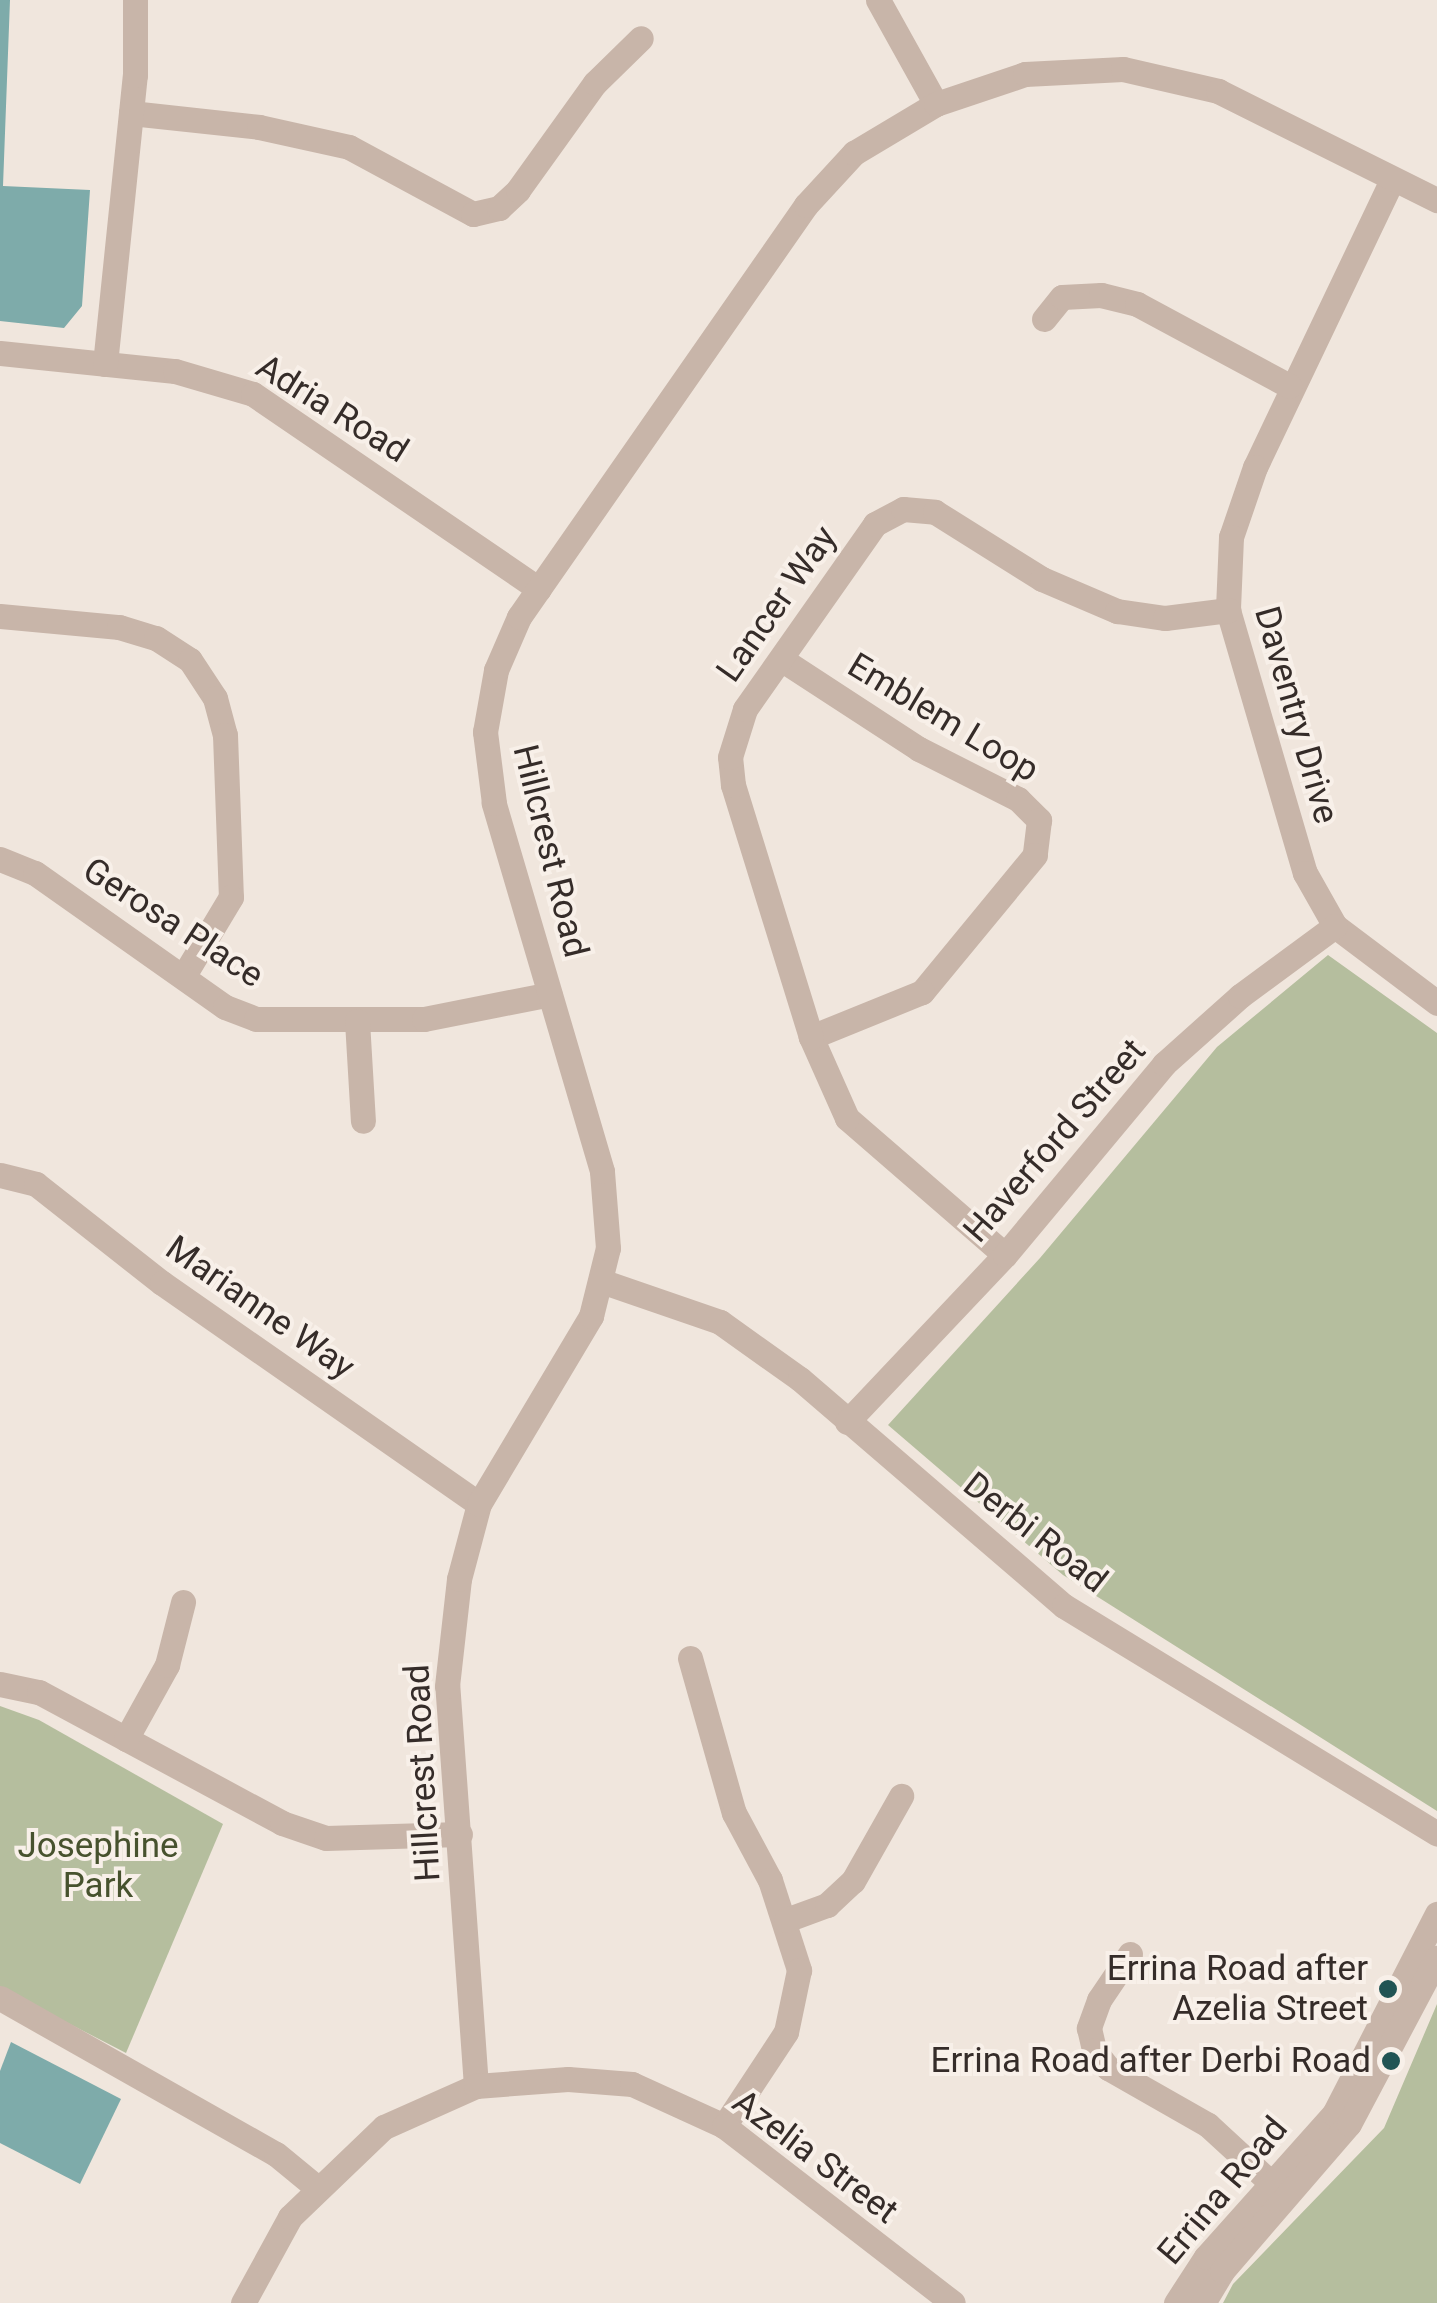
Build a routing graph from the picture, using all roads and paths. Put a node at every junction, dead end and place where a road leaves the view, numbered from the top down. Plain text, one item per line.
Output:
1 (135, 0) edge
2 (878, 0) edge
3 (641, 38) dead end
4 (936, 104) junction
5 (131, 113) junction
6 (1392, 180) junction
7 (1437, 200) edge
8 (1044, 319) dead end
9 (0, 353) edge
10 (105, 364) junction
11 (1289, 386) junction
12 (539, 589) junction
13 (1228, 610) junction
14 (0, 616) edge
15 (781, 658) junction
16 (0, 859) edge
17 (1335, 926) junction
18 (183, 977) junction
19 (550, 994) junction
20 (1437, 1003) edge
21 (357, 1021) junction
22 (811, 1037) junction
23 (363, 1121) dead end
24 (0, 1174) edge
25 (1005, 1255) junction
26 (601, 1281) junction
27 (847, 1422) junction
28 (479, 1504) junction
29 (184, 1602) dead end
30 (690, 1658) dead end
31 (0, 1684) edge
32 (126, 1739) junction
33 (900, 1796) dead end
34 (460, 1834) junction
35 (1437, 1834) edge
36 (1437, 1914) edge
37 (786, 1920) junction
38 (1130, 1954) dead end
39 (1437, 1958) edge
40 (0, 1998) edge
41 (476, 2086) junction
42 (724, 2126) junction
43 (315, 2186) junction
44 (1280, 2191) junction
45 (243, 2303) edge
46 (953, 2303) edge
47 (1176, 2303) edge
48 (1203, 2303) edge

1 - 5 street
2 - 4 street
3 - 5 street
4 - 6 street, Hillcrest Road
4 - 12 street, Hillcrest Road
5 - 10 street
6 - 7 street, Hillcrest Road
6 - 11 street, Daventry Drive
8 - 11 street
9 - 10 street, Adria Road
10 - 12 street, Adria Road
11 - 13 street, Daventry Drive
12 - 19 street, Hillcrest Road
13 - 15 street, Lancer Way
13 - 17 street, Daventry Drive
14 - 18 street
15 - 22 street, Lancer Way
15 - 22 street, Emblem Loop
16 - 18 street, Gerosa Place
17 - 20 street, Daventry Drive
17 - 25 street, Haverford Street
18 - 21 street, Gerosa Place
19 - 21 street, Gerosa Place
19 - 26 street, Hillcrest Road
21 - 23 street
22 - 25 street, Lancer Way
24 - 28 street, Marianne Way
25 - 27 street, Haverford Street
26 - 27 street, Derbi Road
26 - 28 street, Hillcrest Road
27 - 35 street, Derbi Road
28 - 34 street, Hillcrest Road
29 - 32 street
30 - 37 street
31 - 32 street
32 - 34 street
33 - 37 street
34 - 41 street, Hillcrest Road
36 - 44 street, Errina Road
37 - 42 street
38 - 44 street
39 - 44 street, Errina Road
40 - 43 street
41 - 42 street, Azelia Street
41 - 43 street, Azelia Street
42 - 46 street, Azelia Street
43 - 45 street, Azelia Street
44 - 47 street, Errina Road
44 - 48 street, Errina Road

